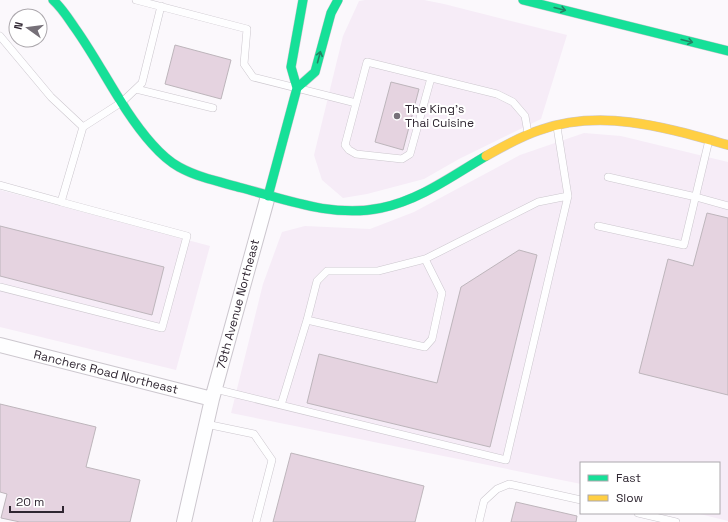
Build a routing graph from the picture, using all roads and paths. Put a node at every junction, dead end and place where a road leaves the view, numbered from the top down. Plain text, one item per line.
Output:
1 (136, 0) edge
2 (303, 0) edge
3 (338, 0) edge
4 (523, 0) edge
5 (59, 3) edge
6 (161, 6) junction
7 (0, 36) edge
8 (728, 51) edge
9 (431, 78) junction
10 (297, 88) junction
11 (136, 89) junction
12 (122, 102) junction
13 (356, 104) junction
14 (213, 108) dead end
15 (556, 125) junction
16 (84, 127) junction
17 (528, 134) junction
18 (710, 140) junction
19 (728, 145) edge
20 (608, 177) dead end
21 (0, 185) edge
22 (268, 196) junction
23 (568, 196) junction
24 (696, 197) junction
25 (61, 202) junction
26 (728, 206) edge
27 (598, 226) dead end
28 (425, 259) junction
29 (0, 286) edge
30 (307, 320) junction
31 (0, 346) edge
32 (213, 394) junction
33 (281, 405) junction
34 (206, 424) junction
35 (580, 500) edge
36 (642, 514) edge
37 (184, 522) edge
38 (256, 522) edge
39 (479, 522) edge
40 (676, 522) edge

1 - 6 lane
2 - 10 street
10 -> 3 street
4 -> 8 street
5 - 12 street
6 - 10 lane
6 - 11 lane
7 - 16 lane
9 - 13 lane
9 - 13 lane
9 - 17 lane
10 - 13 lane
10 - 22 street, 79th Avenue Northeast
11 - 12 lane
11 - 14 lane
12 - 16 lane
12 - 22 street
15 - 17 street
15 - 18 street
15 - 23 lane
16 - 25 lane
17 - 22 street
18 - 19 street
18 - 24 lane
20 - 24 lane
21 - 25 lane
22 - 32 street, 79th Avenue Northeast
23 - 28 lane
23 - 33 lane
24 - 26 lane
24 - 27 lane
25 - 29 lane
28 - 30 lane
28 - 30 lane
30 - 33 lane
31 - 32 street, Ranchers Road Northeast
32 - 33 lane
32 - 34 street, 79th Avenue Northeast
34 - 37 street, 79th Avenue Northeast
34 - 38 lane
35 - 39 lane
36 - 40 lane

